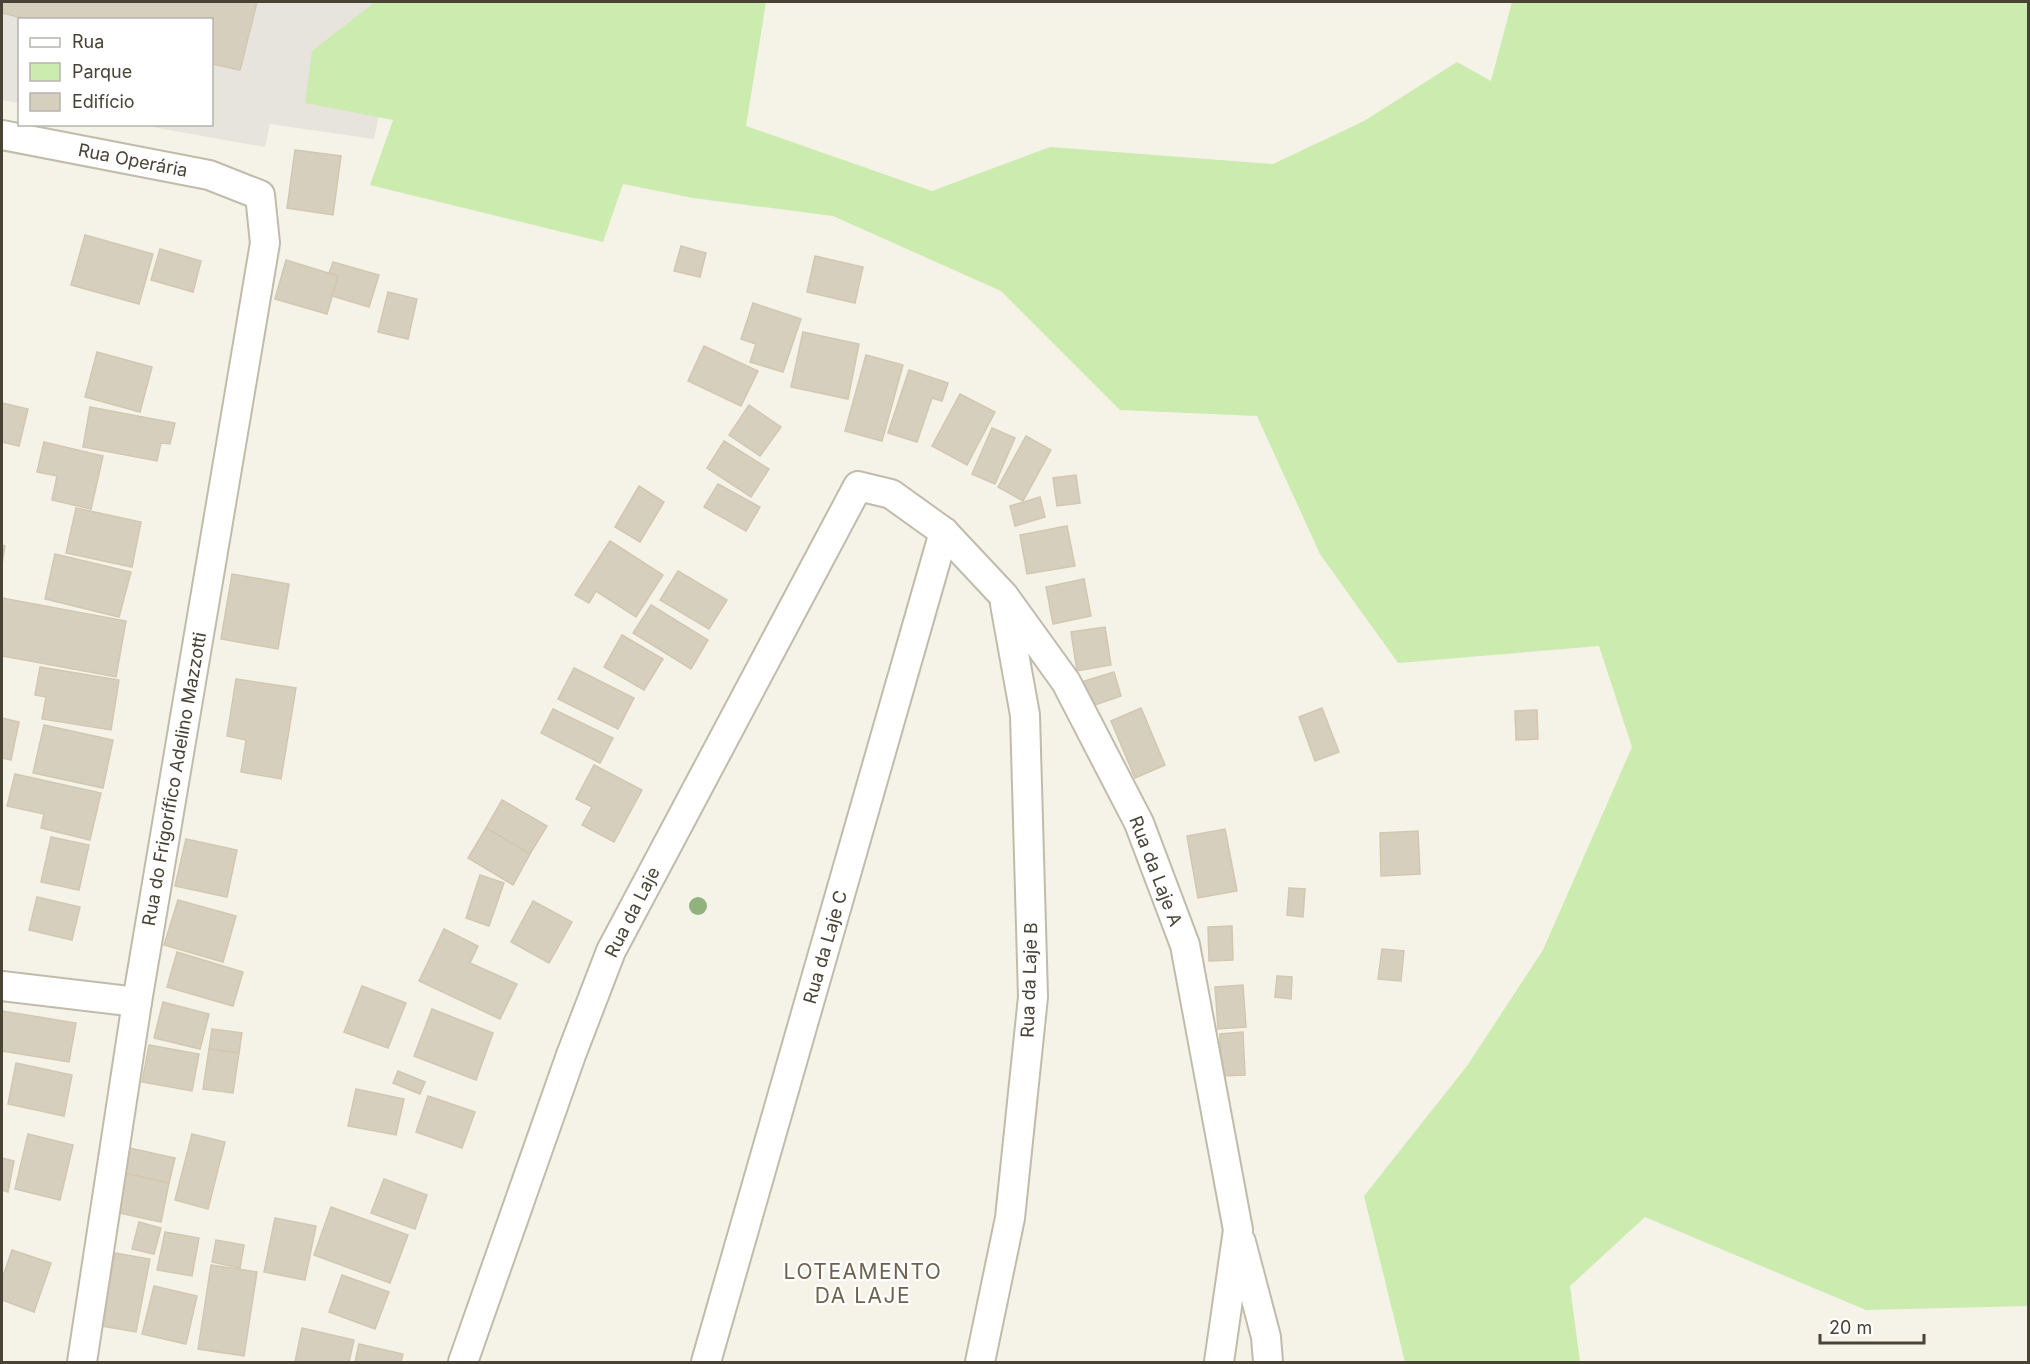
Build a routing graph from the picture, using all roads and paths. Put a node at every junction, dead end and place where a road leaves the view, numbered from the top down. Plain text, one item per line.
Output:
1 (2, 135) edge
2 (260, 195) joint
3 (858, 486) joint
4 (944, 532) junction
5 (1004, 596) junction
6 (2, 986) edge
7 (137, 1002) junction
8 (1238, 1230) junction
9 (82, 1362) edge
10 (463, 1362) edge
11 (706, 1362) edge
12 (980, 1362) edge
13 (1219, 1362) edge
14 (1268, 1362) edge

1 - 2 street, Rua Operária
2 - 7 street, Rua do Frigorífico Adelino Mazzotti
3 - 4 street, Rua da Laje A
3 - 10 street, Rua da Laje
4 - 5 street, Rua da Laje A
4 - 11 street, Rua da Laje C
5 - 8 street, Rua da Laje A
5 - 12 street, Rua da Laje B
6 - 7 street
7 - 9 street, Rua do Frigorífico Adelino Mazzotti
8 - 13 street, Rua da Laje A
8 - 14 street

